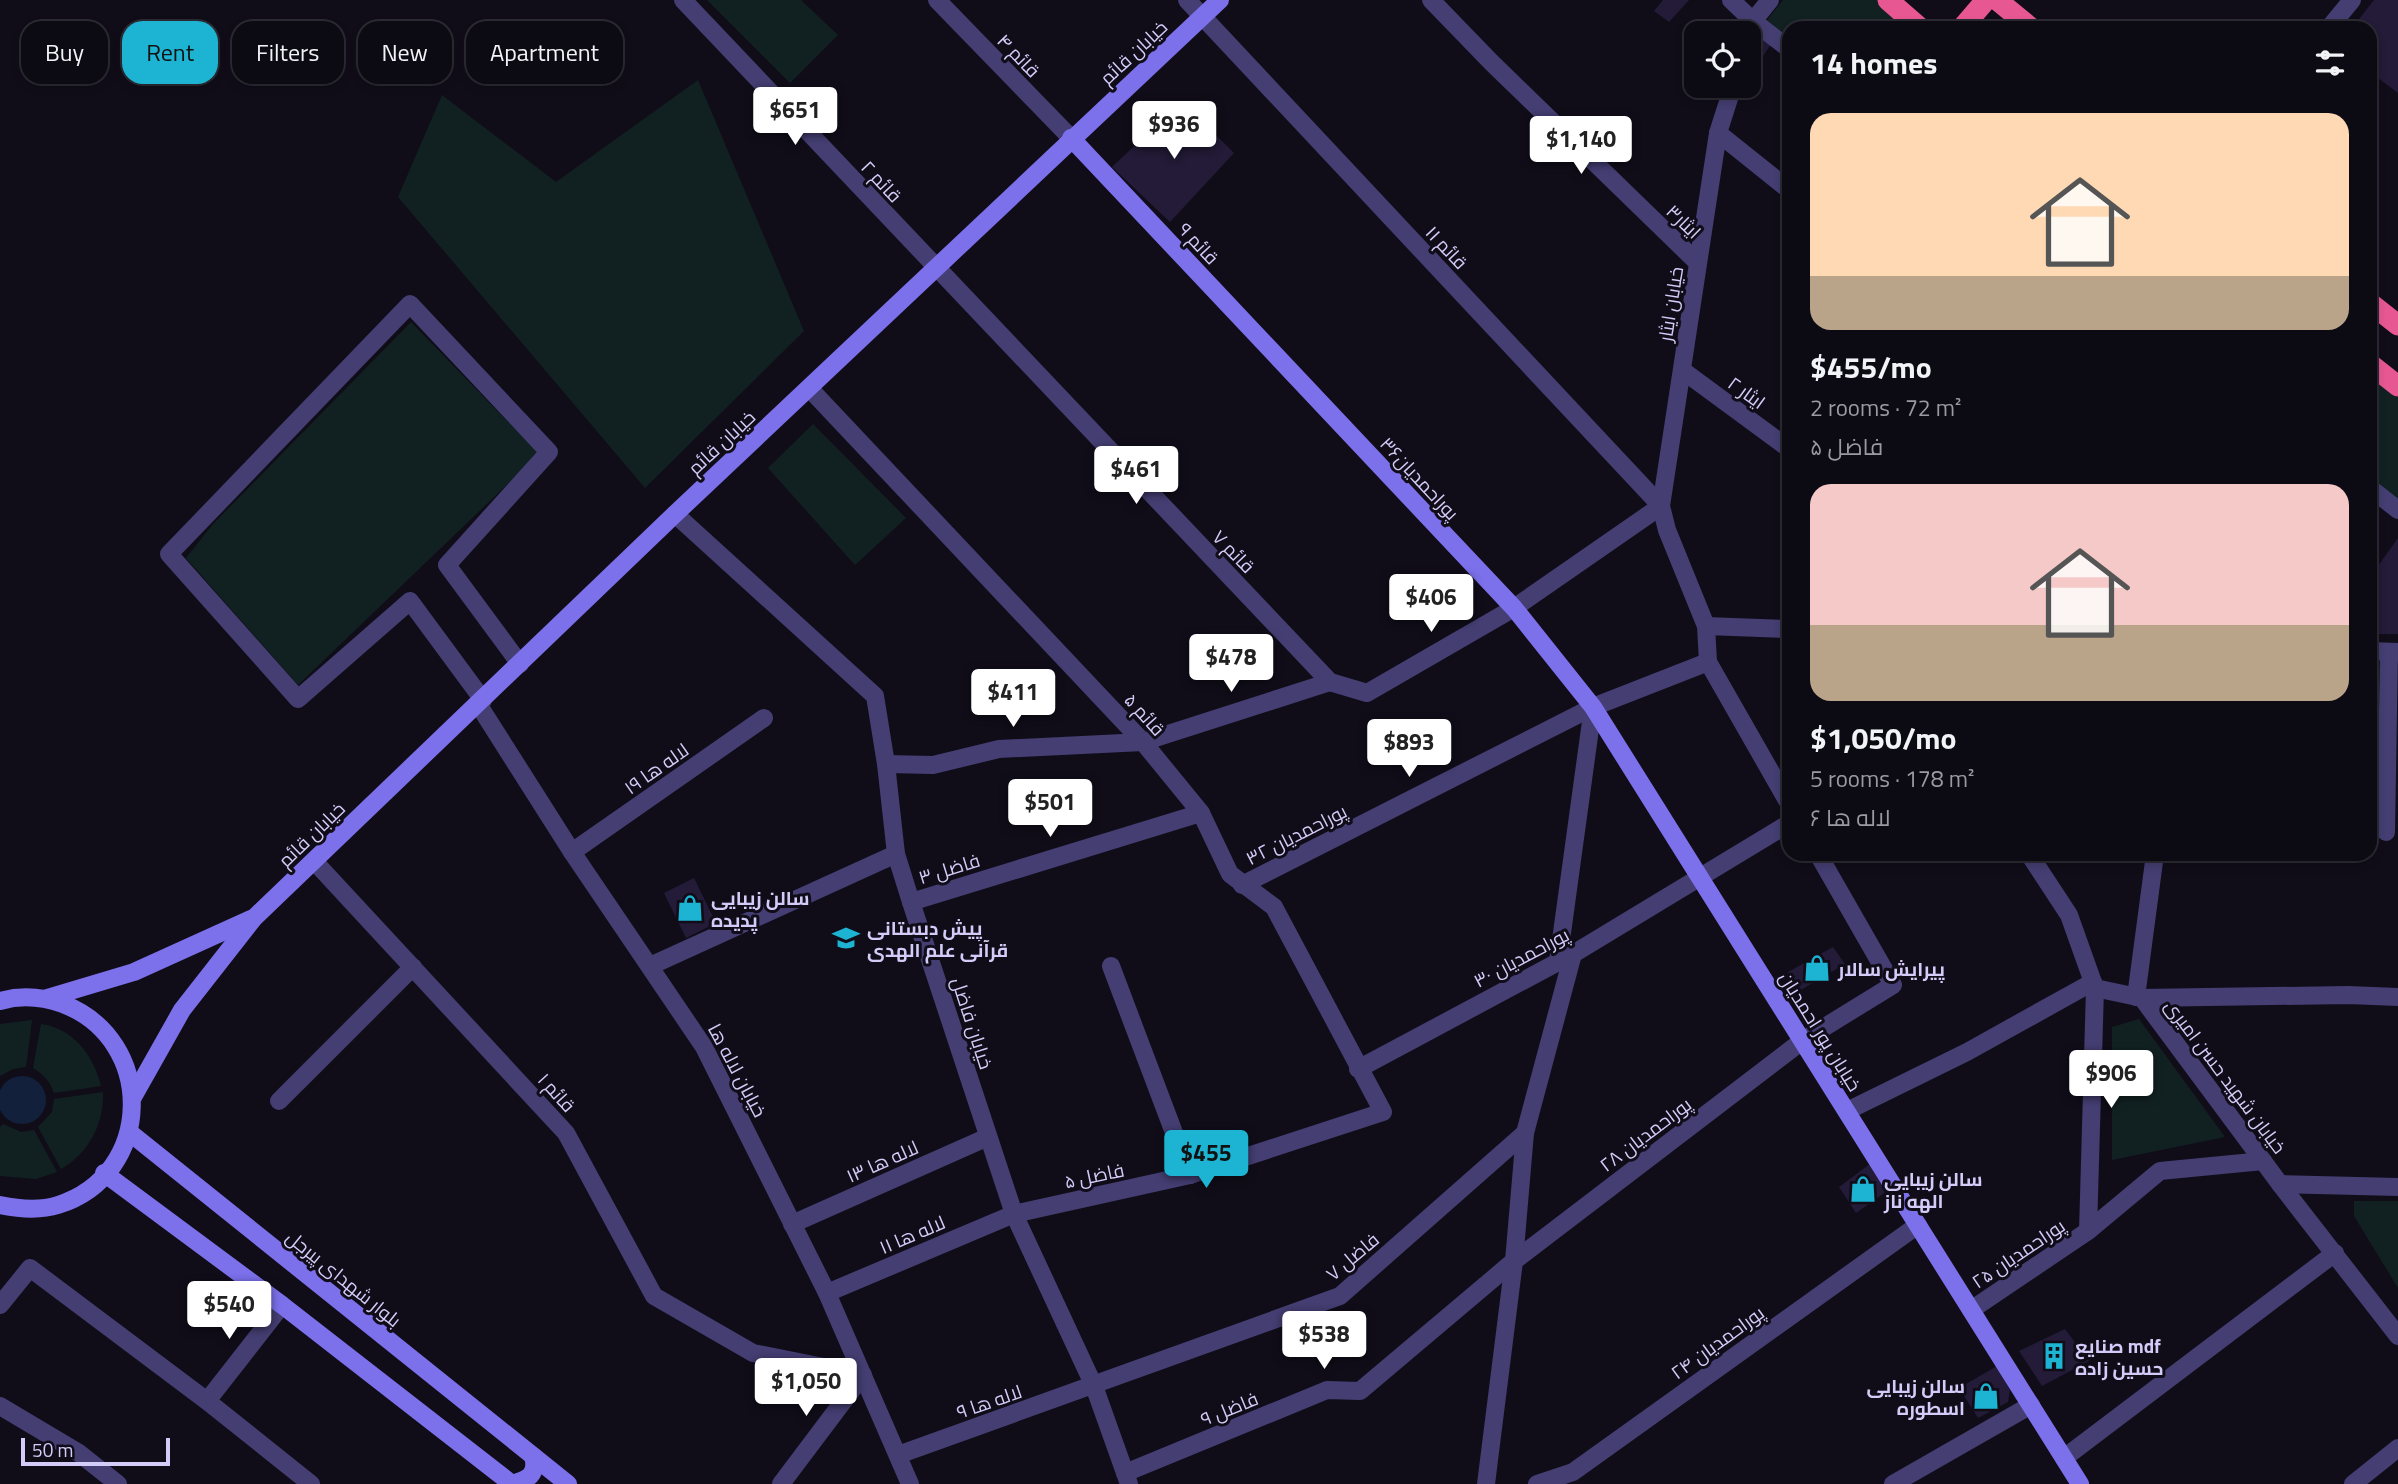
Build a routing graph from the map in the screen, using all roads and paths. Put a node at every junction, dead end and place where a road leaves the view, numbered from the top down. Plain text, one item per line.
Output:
1 (683, 0) edge
2 (937, 0) edge
3 (1186, 0) edge
4 (1220, 0) edge
5 (1431, 0) edge
6 (1731, 0) edge
7 (1770, 0) edge
8 (1888, 0) edge
9 (1986, 0) edge
10 (1997, 0) edge
11 (2352, 0) edge
12 (1202, 16) junction
13 (1745, 21) edge
14 (1756, 21) edge
15 (1912, 21) edge
16 (1968, 21) edge
17 (2022, 21) edge
18 (2335, 21) edge
19 (1761, 34) edge
20 (1782, 45) edge
21 (1729, 98) edge
22 (1718, 133) junction
23 (1072, 138) junction
24 (1782, 183) edge
25 (1698, 263) junction
26 (936, 268) junction
27 (2377, 308) edge
28 (2398, 325) edge
29 (1682, 370) junction
30 (2377, 370) edge
31 (1296, 376) joint
32 (2398, 386) edge
33 (809, 388) junction
34 (1782, 444) edge
35 (2377, 494) edge
36 (1661, 506) junction
37 (2398, 510) edge
38 (675, 514) junction
39 (1514, 608) junction
40 (1706, 626) junction
41 (1782, 629) edge
42 (2393, 652) edge
43 (1709, 662) junction
44 (520, 664) junction
45 (1330, 682) junction
46 (481, 702) junction
47 (1593, 707) junction
48 (764, 718) dead end
49 (1143, 742) junction
50 (886, 764) junction
51 (1782, 791) edge
52 (1201, 813) junction
53 (1782, 828) edge
54 (2385, 832) edge
55 (572, 852) junction
56 (897, 855) junction
57 (314, 861) junction
58 (1822, 861) edge
59 (2033, 861) edge
60 (2154, 861) edge
61 (1700, 877) junction
62 (1242, 885) junction
63 (911, 902) junction
64 (254, 918) junction
65 (1566, 958) junction
66 (650, 965) junction
67 (1111, 966) dead end
68 (413, 967) junction
69 (2094, 985) junction
70 (4, 997) edge
71 (2398, 997) edge
72 (47, 998) junction
73 (2139, 998) junction
74 (1802, 1041) junction
75 (1358, 1069) junction
76 (133, 1097) junction
77 (279, 1101) dead end
78 (1847, 1111) junction
79 (1383, 1112) joint
80 (129, 1132) junction
81 (1525, 1133) junction
82 (988, 1137) junction
83 (2263, 1161) junction
84 (104, 1173) junction
85 (1190, 1175) junction
86 (2280, 1184) junction
87 (2398, 1187) edge
88 (0, 1205) edge
89 (1014, 1214) junction
90 (792, 1224) junction
91 (1918, 1224) junction
92 (2088, 1231) junction
93 (2335, 1253) junction
94 (1514, 1261) junction
95 (827, 1293) junction
96 (282, 1305) junction
97 (0, 1306) edge
98 (1971, 1310) junction
99 (2398, 1336) edge
100 (863, 1375) junction
101 (1094, 1386) junction
102 (207, 1401) junction
103 (2031, 1405) junction
104 (0, 1406) edge
105 (2398, 1448) edge
106 (898, 1455) junction
107 (533, 1456) junction
108 (2064, 1458) junction
109 (1127, 1479) edge
110 (567, 1483) edge
111 (118, 1484) edge
112 (311, 1484) edge
113 (512, 1484) edge
114 (547, 1484) edge
115 (781, 1484) edge
116 (910, 1484) edge
117 (1486, 1484) edge
118 (1536, 1484) edge
119 (1893, 1484) edge
120 (2080, 1484) edge
121 (2353, 1484) edge

1 - 26 street, قائم ۲
2 - 23 street, قائم ۴
3 - 12 street, قائم ۱۱
4 - 12 street, خیابان قائم
5 - 25 street, ایثار۳
6 - 13 street
7 - 14 street
8 - 15 highway
9 - 16 highway
10 - 17 highway
11 - 18 street
12 - 23 street, خیابان قائم
12 - 36 street, قائم ۱۱
19 - 20 street
21 - 22 street, خیابان ایثار
22 - 24 street
22 - 25 street, خیابان ایثار
23 - 26 street, خیابان قائم
23 - 31 street, قائم ۹
25 - 29 street, خیابان ایثار
26 - 33 street, خیابان قائم
26 - 45 street, قائم ۷
27 - 28 highway
29 - 34 street, ایثار ۲
29 - 36 street, خیابان ایثار
30 - 32 highway
31 - 39 street, پوراحمدیان۳۶
33 - 38 street, خیابان قائم
33 - 49 street, قائم ۵
35 - 37 street
36 - 39 street
36 - 40 street, خیابان ایثار
38 - 44 street, خیابان قائم
38 - 50 street, خیابان فاضل
39 - 45 street, قائم ۷
39 - 47 street, خیابان پور احمدیان
40 - 41 street
40 - 43 street, خیابان ایثار
42 - 54 street
43 - 47 street, پوراحمدیان ۳۲
43 - 51 street
44 - 46 street, خیابان قائم
44 - 46 street, خیابان لاله ها
45 - 49 street
46 - 55 street, خیابان لاله ها
46 - 57 street, خیابان قائم
47 - 61 street, خیابان پور احمدیان
47 - 62 street, پوراحمدیان ۳۲
47 - 65 street
48 - 55 street, لاله ها ۱۹
49 - 50 street
49 - 52 street, قائم ۵
50 - 56 street, خیابان فاضل
52 - 62 street, قائم ۵
52 - 63 street, فاضل ۳
53 - 61 street, پوراحمدیان ۳۰
55 - 66 street, خیابان لاله ها
56 - 63 street, خیابان فاضل
56 - 66 street
57 - 64 street, خیابان قائم
57 - 68 street, قائم ۱
58 - 74 street, پوراحمدیان ۲۸
59 - 69 street
60 - 73 street
61 - 65 street, پوراحمدیان ۳۰
61 - 74 street, خیابان پور احمدیان
62 - 75 street, قائم ۵
63 - 82 street, خیابان فاضل
64 - 72 street
64 - 76 street
65 - 75 street, پوراحمدیان ۳۰
65 - 81 street
66 - 90 street, خیابان لاله ها
67 - 85 street
68 - 77 street
68 - 100 street, قائم ۱
69 - 73 street, خیابان شهید حسن امیری
69 - 78 street
69 - 92 street
70 - 72 street
71 - 73 street
72 - 76 street
73 - 83 street, خیابان شهید حسن امیری
74 - 78 street, خیابان پور احمدیان
74 - 94 street, پوراحمدیان ۲۸
75 - 79 street, قائم ۵
76 - 80 street
78 - 91 street, خیابان پور احمدیان
79 - 85 street, فاضل ۵
80 - 84 street
80 - 107 street, بلوار شهدای پیرجل
81 - 94 street
81 - 101 street, فاضل ۷
82 - 89 street, خیابان فاضل
82 - 90 street, لاله ها ۱۳
83 - 86 street, خیابان شهید حسن امیری
83 - 92 street, پوراحمدیان ۲۵
84 - 88 street
84 - 96 street
85 - 89 street, فاضل ۵
86 - 87 street
86 - 93 street, خیابان شهید حسن امیری
89 - 95 street, لاله ها ۱۱
89 - 101 street, خیابان فاضل
90 - 95 street, خیابان لاله ها
91 - 98 street, خیابان پور احمدیان
91 - 118 street, پوراحمدیان ۲۴
92 - 98 street, پوراحمدیان ۲۵
93 - 99 street, خیابان شهید حسن امیری
93 - 108 street
94 - 109 street, فاضل ۹
94 - 117 street
95 - 100 street, خیابان لاله ها
96 - 102 street
96 - 113 street
97 - 102 street
98 - 103 street, خیابان پور احمدیان
100 - 106 street, خیابان لاله ها
100 - 115 street
101 - 106 street, لاله ها ۹
101 - 109 street, خیابان فاضل
102 - 112 street
103 - 108 street, خیابان پور احمدیان
103 - 119 street
104 - 111 street
105 - 121 street
106 - 116 street, خیابان لاله ها
107 - 110 street, بلوار شهدای پیرجل
107 - 113 street
108 - 120 street, خیابان پور احمدیان
110 - 114 street, بلوار شهدای پیرجل

